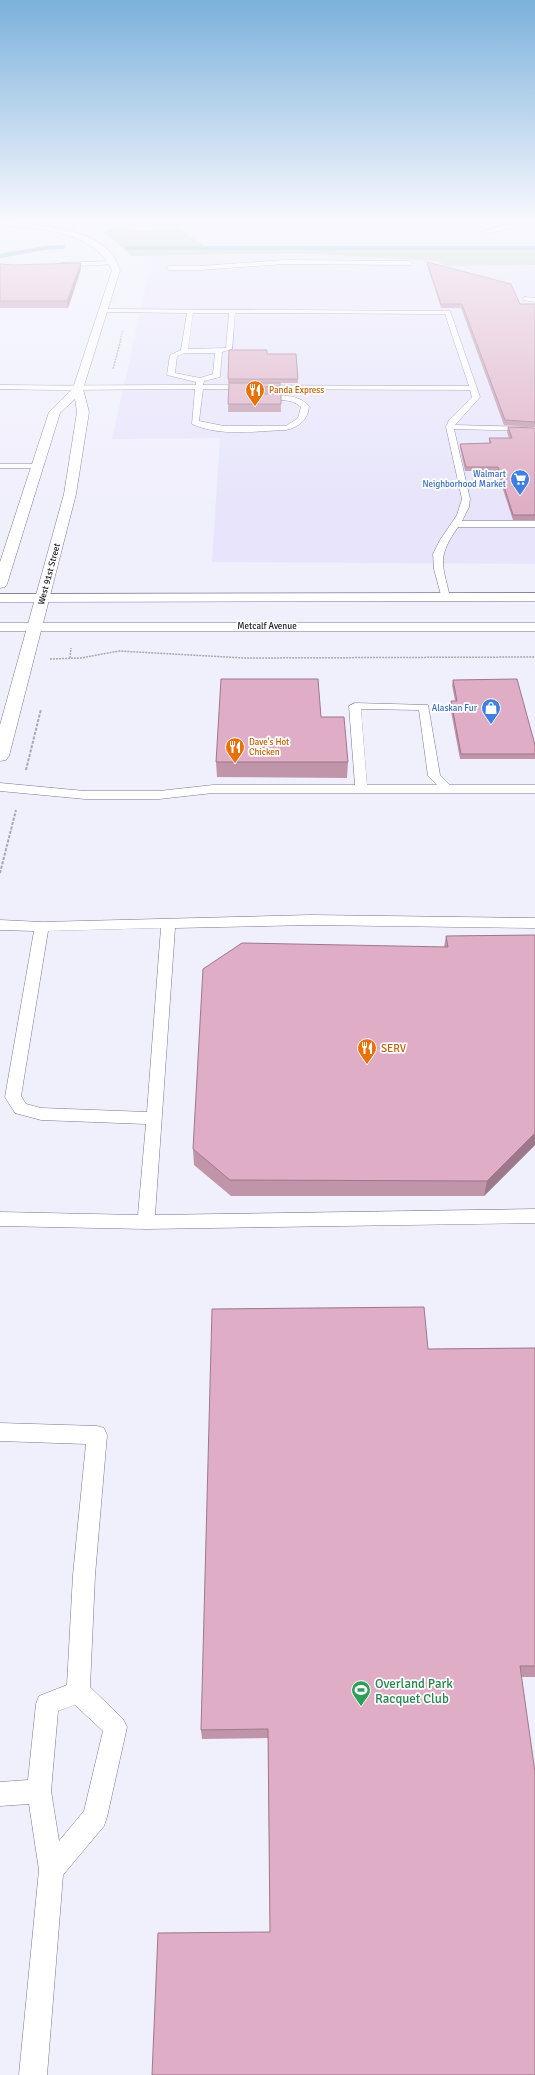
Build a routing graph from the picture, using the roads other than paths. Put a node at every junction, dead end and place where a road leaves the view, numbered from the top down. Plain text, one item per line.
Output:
1 (102, 317) edge
2 (189, 317) edge
3 (232, 317) edge
4 (450, 317) edge
5 (184, 350) junction
6 (219, 350) junction
7 (200, 384) junction
8 (0, 387) edge
9 (474, 388) junction
10 (78, 389) junction
11 (250, 398) edge
12 (450, 427) junction
13 (535, 429) edge
14 (0, 466) edge
15 (38, 466) junction
16 (457, 524) junction
17 (535, 524) edge
18 (0, 584) edge
19 (445, 597) junction
20 (535, 597) edge
21 (0, 598) edge
22 (43, 598) junction
23 (33, 626) junction
24 (0, 627) edge
25 (535, 627) edge
26 (0, 756) edge
27 (0, 787) edge
28 (361, 788) junction
29 (446, 788) junction
30 (535, 789) edge
31 (535, 923) edge
32 (0, 924) edge
33 (168, 924) junction
34 (42, 927) junction
35 (154, 1118) junction
36 (535, 1216) edge
37 (0, 1219) edge
38 (146, 1222) junction
39 (0, 1432) edge
40 (78, 1692) junction
41 (39, 1791) junction
42 (0, 1794) edge
43 (51, 1870) junction
44 (34, 2075) edge

1 - 10 street
2 - 5 lane
3 - 6 lane
4 - 9 lane
5 - 6 lane
5 - 7 lane
6 - 7 lane
7 - 9 lane
7 - 10 lane
7 - 11 lane
8 - 10 lane
9 - 12 lane
10 - 15 street
10 - 22 street, West 91st Street
12 - 13 lane
12 - 16 lane
14 - 15 lane
15 - 18 street
16 - 17 lane
16 - 19 lane
19 - 20 street
19 - 22 street
21 - 22 street
22 - 23 street, West 91st Street
23 - 24 street, Metcalf Avenue
23 - 25 street, Metcalf Avenue
23 - 26 street, West 91st Street
27 - 28 lane
28 - 29 lane
28 - 29 lane
29 - 30 lane
31 - 33 lane
32 - 34 lane
33 - 34 lane
33 - 35 lane
34 - 35 lane
35 - 38 lane
36 - 38 lane
37 - 38 lane
39 - 40 lane
40 - 41 lane
40 - 43 lane
41 - 42 lane
41 - 43 lane
43 - 44 lane

